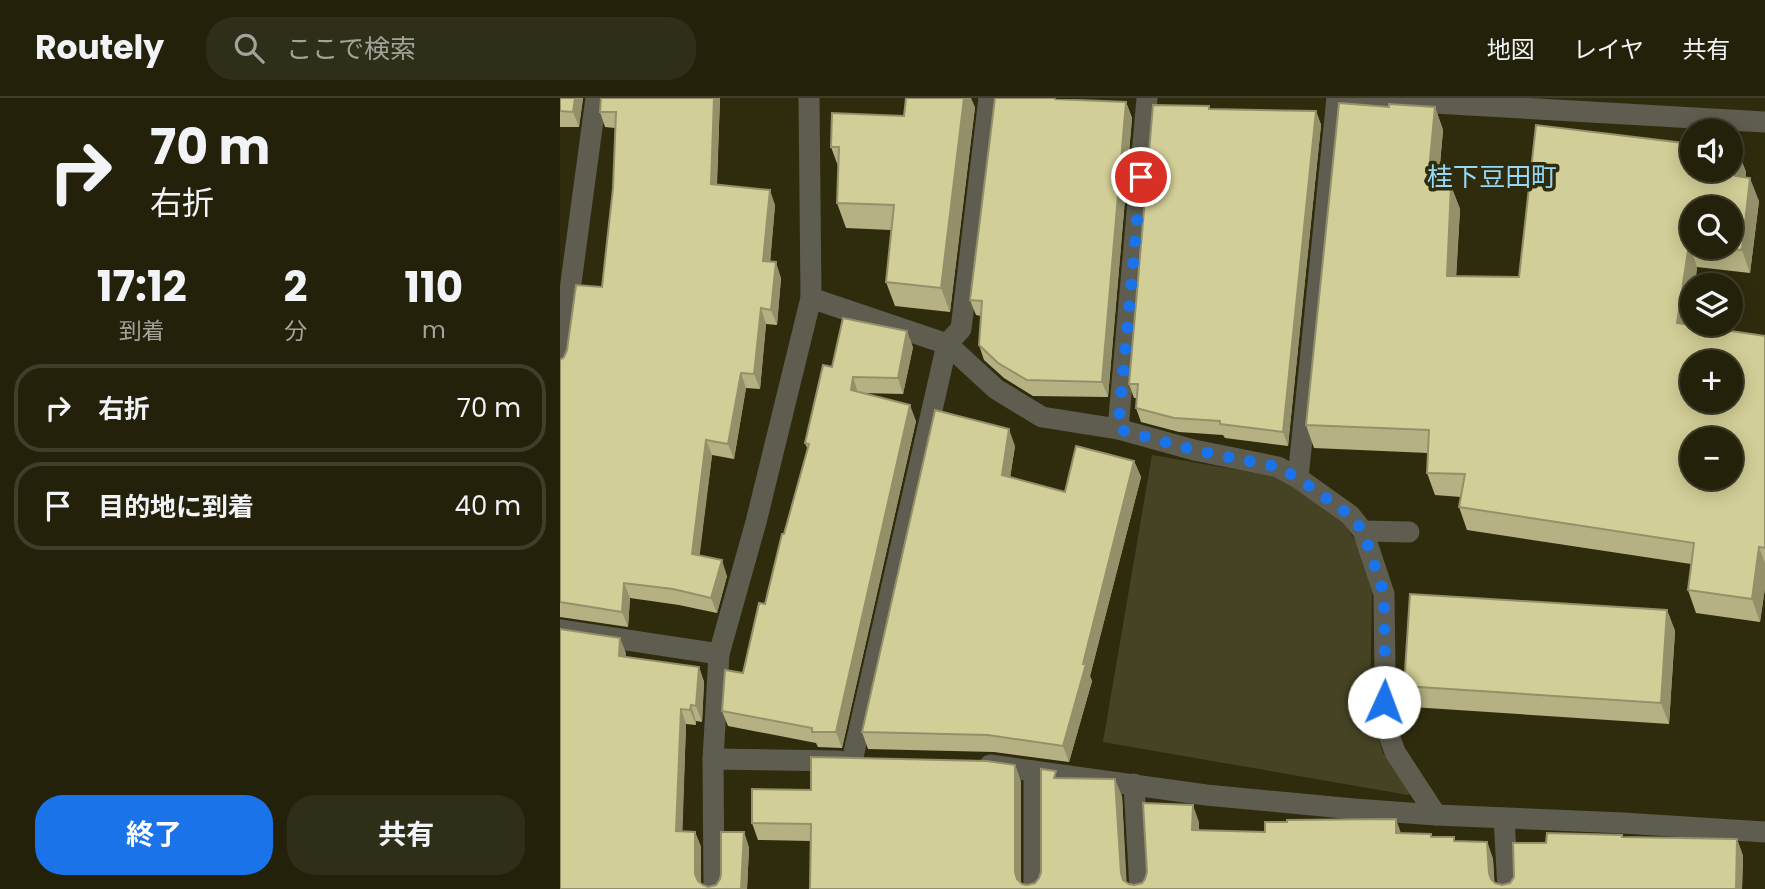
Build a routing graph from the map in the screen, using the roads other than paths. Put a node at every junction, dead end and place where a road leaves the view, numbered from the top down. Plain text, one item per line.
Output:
1 (596, 98) edge
2 (809, 98) edge
3 (989, 98) edge
4 (1147, 98) edge
5 (1337, 98) edge
6 (1347, 98) edge
7 (1765, 122) edge
8 (811, 298) junction
9 (947, 344) junction
10 (560, 364) edge
11 (1118, 429) junction
12 (1298, 478) junction
13 (1363, 531) junction
14 (1409, 532) dead end
15 (560, 630) edge
16 (719, 654) junction
17 (713, 759) junction
18 (852, 761) junction
19 (878, 762) edge
20 (968, 765) edge
21 (1034, 771) junction
22 (1134, 785) junction
23 (1436, 815) junction
24 (1504, 818) junction
25 (1765, 832) edge
26 (714, 889) edge
27 (1034, 889) edge
28 (1140, 889) edge
29 (1508, 889) edge

1 - 10 street
2 - 8 street
3 - 9 street
4 - 11 street
5 - 12 street
6 - 7 street
8 - 9 street
8 - 16 street
9 - 11 street
9 - 18 street
11 - 12 street
12 - 13 street
13 - 14 street
13 - 23 street
15 - 16 street
16 - 17 street
17 - 18 street
17 - 26 street
18 - 19 street
20 - 21 street
21 - 22 street
21 - 27 street
22 - 23 street
22 - 28 street
23 - 24 street
24 - 25 street
24 - 29 street

